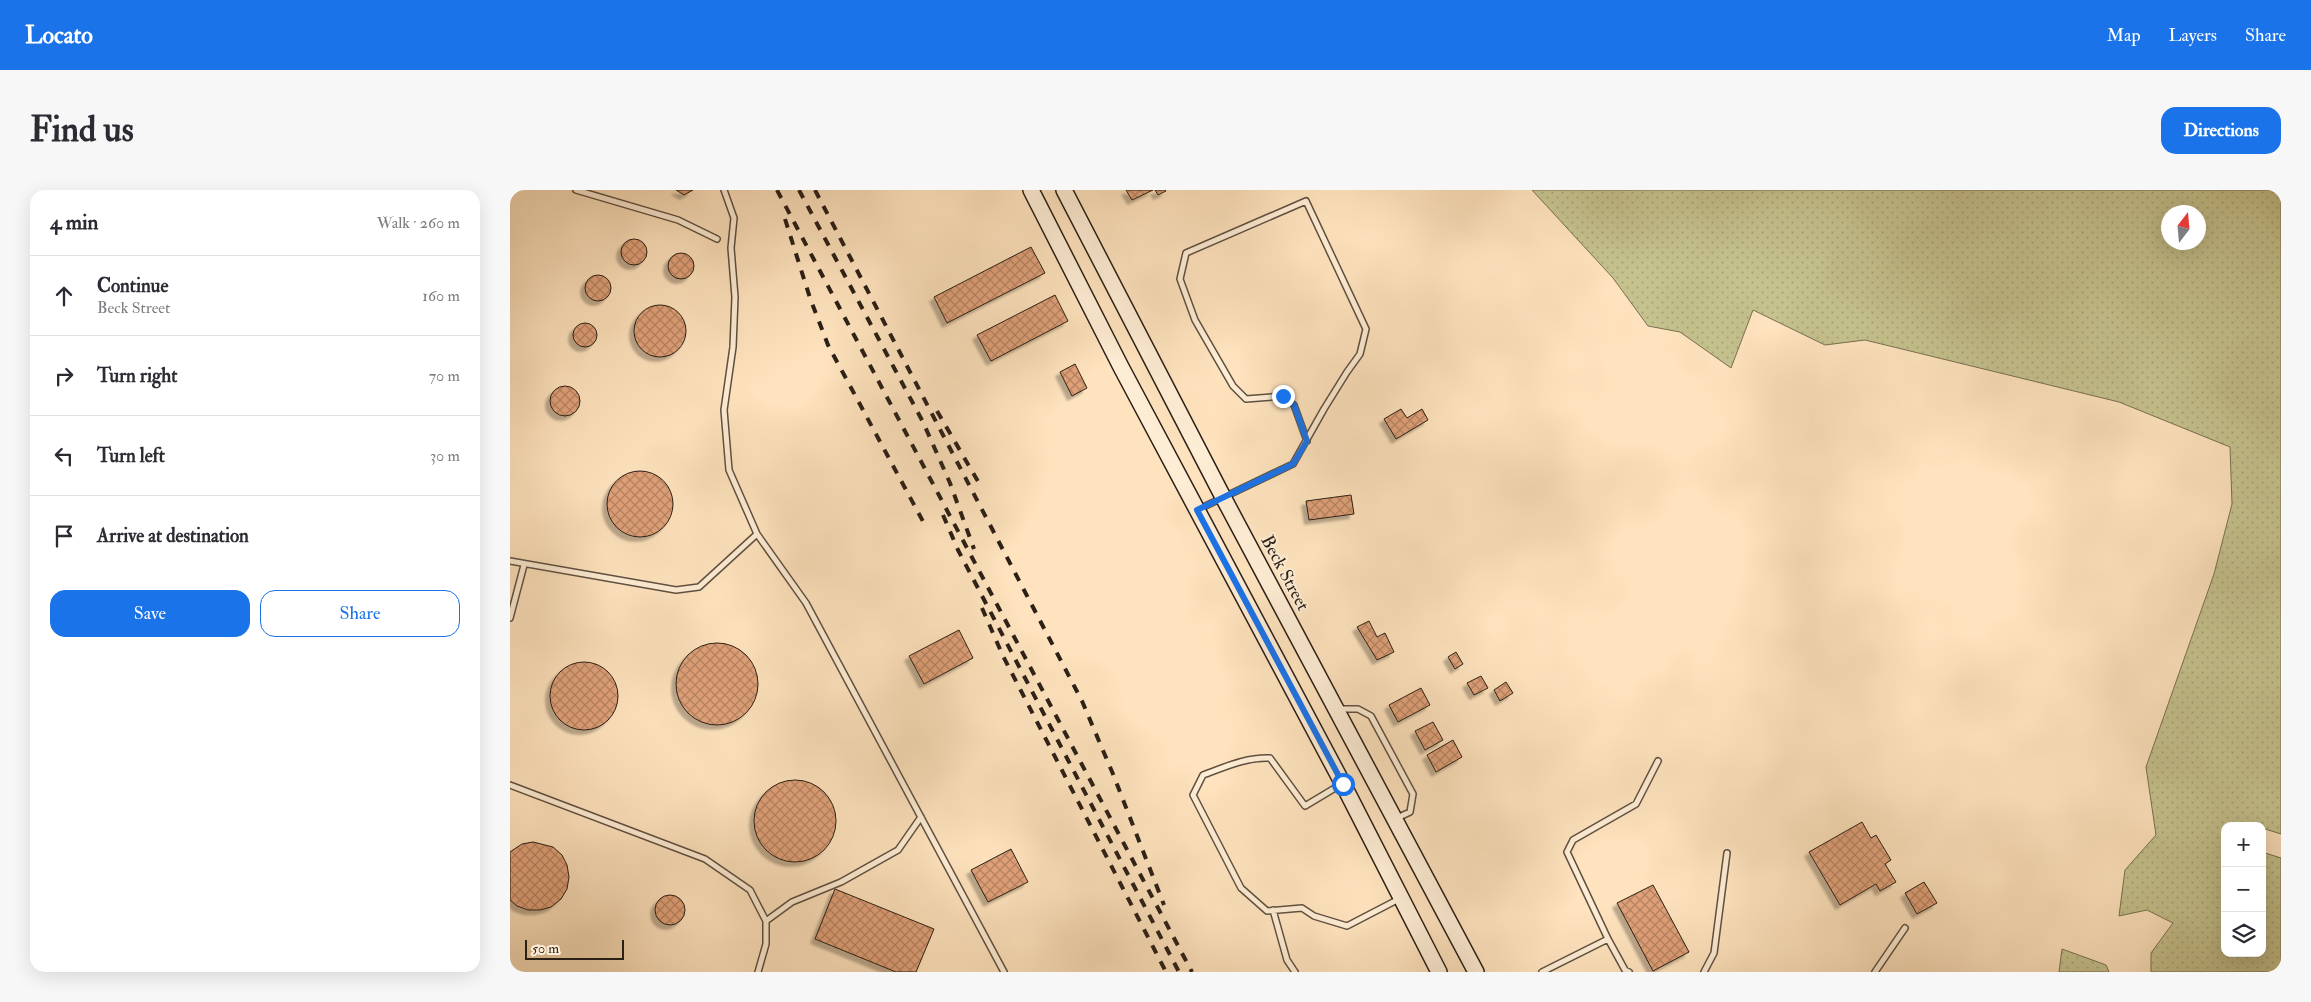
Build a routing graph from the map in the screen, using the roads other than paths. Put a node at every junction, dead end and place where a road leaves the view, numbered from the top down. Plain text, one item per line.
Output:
1 (576, 190) edge
2 (724, 190) edge
3 (1031, 190) edge
4 (1064, 190) edge
5 (717, 239) dead end
6 (1307, 441) junction
7 (1223, 497) junction
8 (1197, 510) junction
9 (757, 534) junction
10 (510, 561) edge
11 (524, 565) junction
12 (510, 618) edge
13 (1335, 709) junction
14 (1658, 761) dead end
15 (1343, 784) junction
16 (510, 785) edge
17 (921, 817) junction
18 (1394, 819) junction
19 (1727, 853) dead end
20 (1402, 897) junction
21 (1273, 910) junction
22 (766, 921) junction
23 (1906, 928) dead end
24 (1608, 939) junction
25 (758, 972) edge
26 (1004, 972) edge
27 (1295, 972) edge
28 (1439, 972) edge
29 (1476, 972) edge
30 (1542, 972) edge
31 (1629, 972) edge
32 (1704, 972) edge
33 (1875, 972) edge

1 - 5 lane
2 - 9 lane
3 - 8 main road
4 - 7 main road, Beck Street
6 - 6 lane
6 - 7 lane
7 - 8 lane
7 - 13 main road, Beck Street
8 - 15 main road
9 - 11 lane
9 - 17 lane
10 - 11 lane
11 - 12 lane
13 - 18 main road, Beck Street
13 - 18 lane
14 - 24 lane
15 - 20 main road
15 - 21 lane
16 - 22 lane
17 - 22 lane
17 - 26 lane
18 - 29 main road, Beck Street
19 - 32 lane
20 - 21 lane
20 - 28 main road
21 - 27 lane
22 - 25 lane
23 - 33 lane
24 - 30 lane
24 - 31 lane

